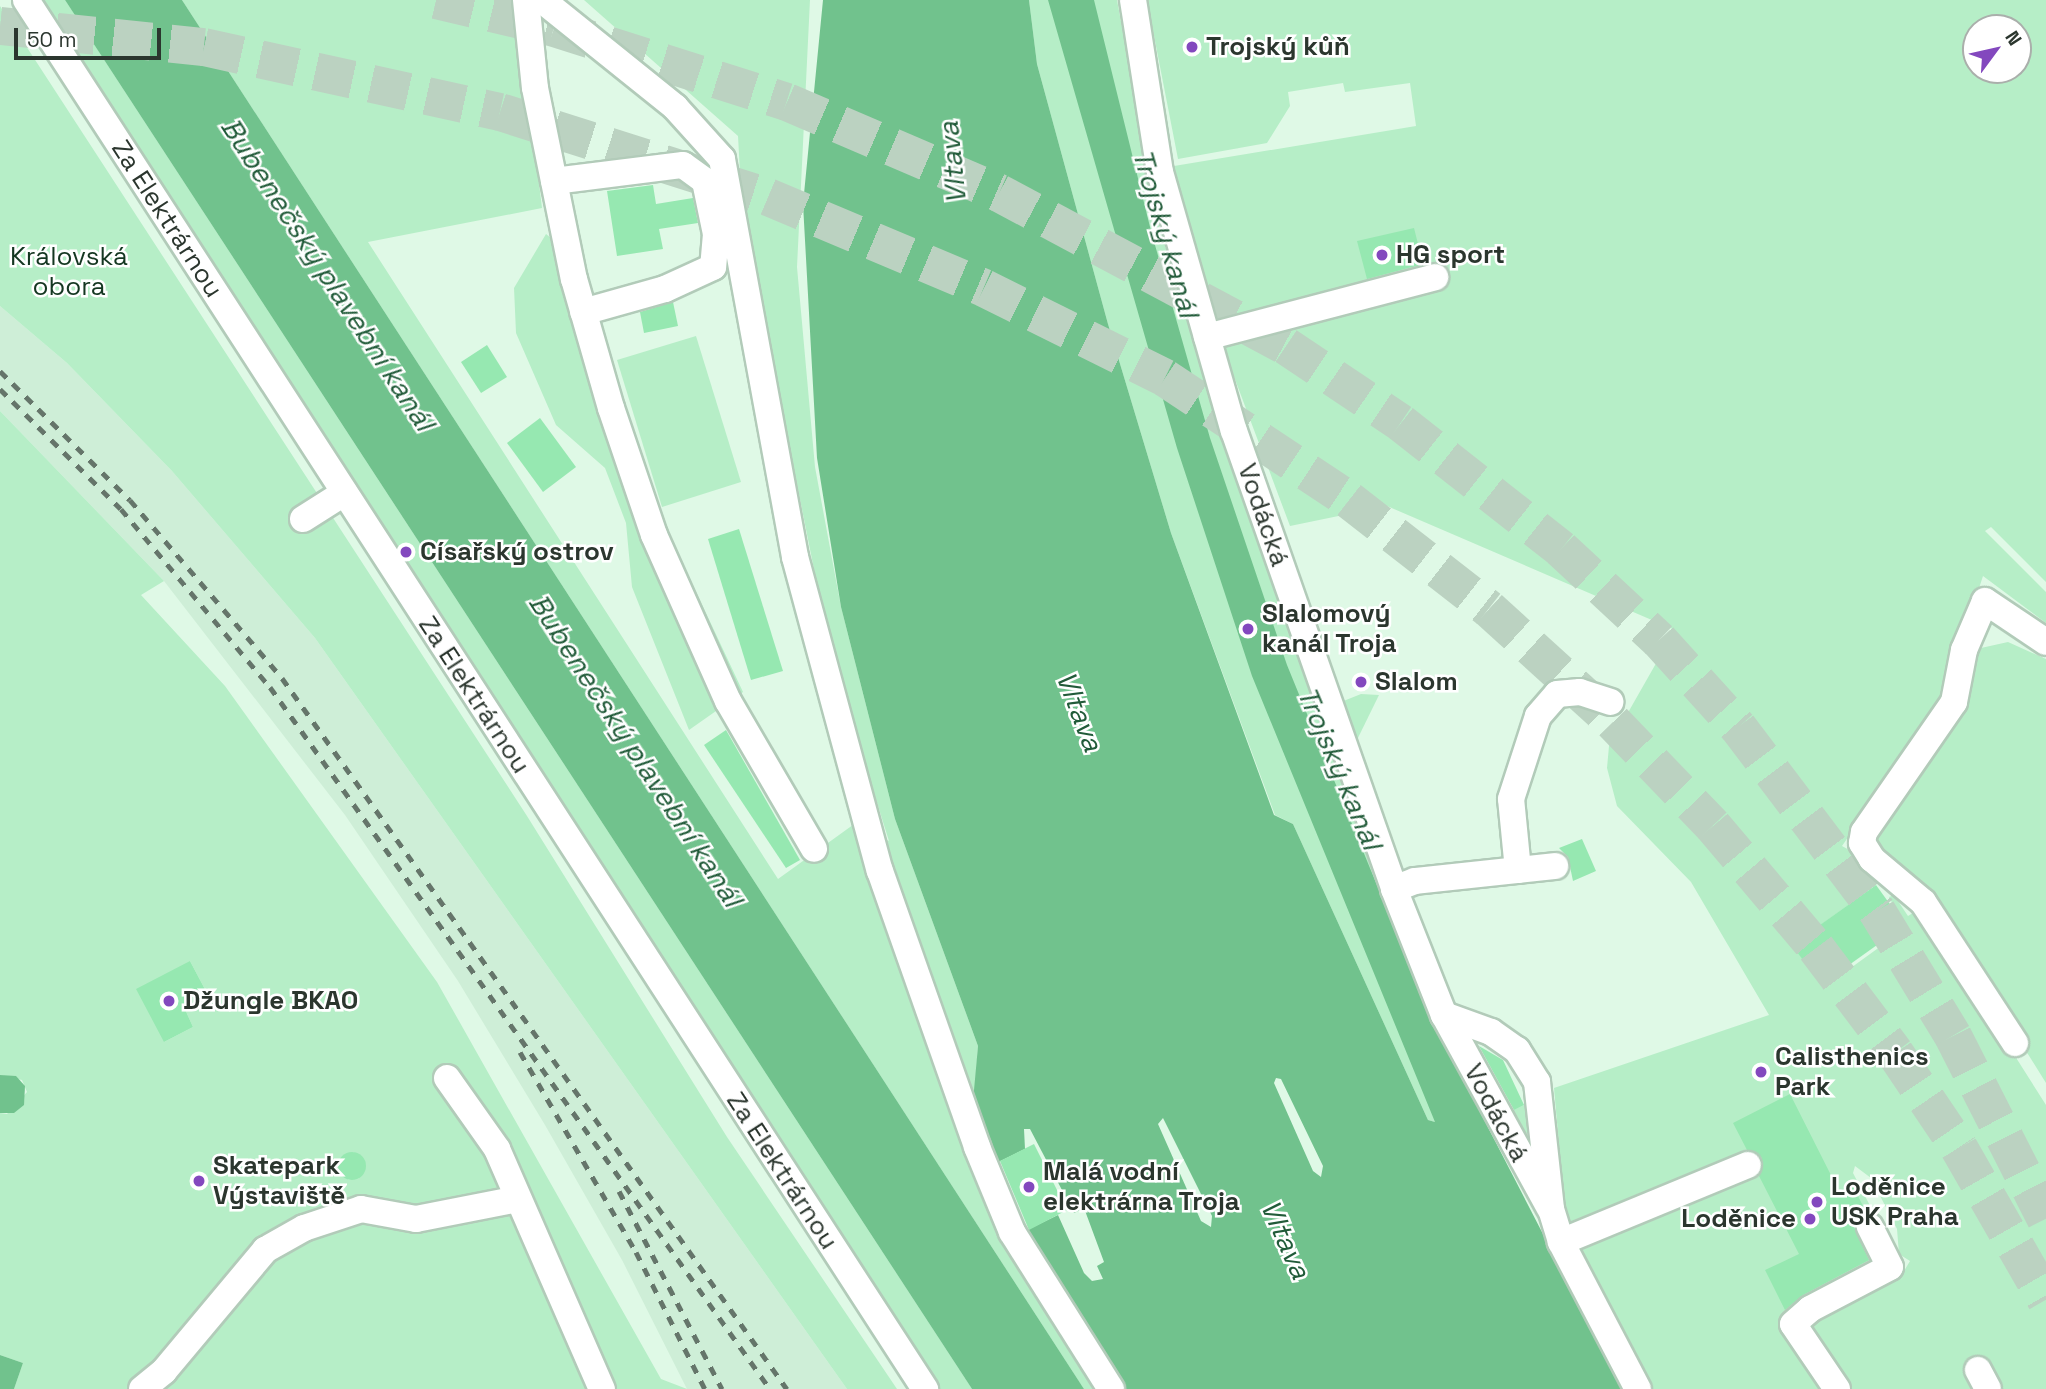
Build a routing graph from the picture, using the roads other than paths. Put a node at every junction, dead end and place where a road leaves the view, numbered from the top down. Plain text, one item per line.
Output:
1 (26, 0) edge
2 (526, 0) edge
3 (542, 0) edge
4 (1133, 0) edge
5 (554, 181) junction
6 (1436, 277) dead end
7 (583, 312) junction
8 (1207, 337) junction
9 (344, 493) junction
10 (303, 519) dead end
11 (2046, 642) edge
12 (1610, 702) dead end
13 (814, 849) dead end
14 (1555, 866) dead end
15 (1518, 870) junction
16 (1394, 889) junction
17 (1444, 1015) junction
18 (2015, 1043) dead end
19 (447, 1078) dead end
20 (1748, 1165) dead end
21 (518, 1199) junction
22 (1551, 1209) junction
23 (1870, 1227) dead end
24 (1561, 1242) junction
25 (142, 1389) edge
26 (602, 1389) edge
27 (925, 1389) edge
28 (1111, 1389) edge
29 (1638, 1389) edge
30 (1837, 1389) edge

1 - 9 street, Za Elektrárnou
2 - 5 street
3 - 28 street
4 - 8 street, Vodácká
5 - 7 street
5 - 7 street
6 - 8 street
7 - 13 street
8 - 16 street, Vodácká
9 - 10 street
9 - 27 street, Za Elektrárnou
11 - 18 street
12 - 15 street
14 - 15 street
15 - 16 street
16 - 17 street, Vodácká
17 - 22 street, Vodácká
17 - 22 street, Vodácká
19 - 21 street
20 - 24 street
21 - 25 street
21 - 26 street
22 - 24 street, Vodácká
23 - 30 street
24 - 29 street, Vodácká

